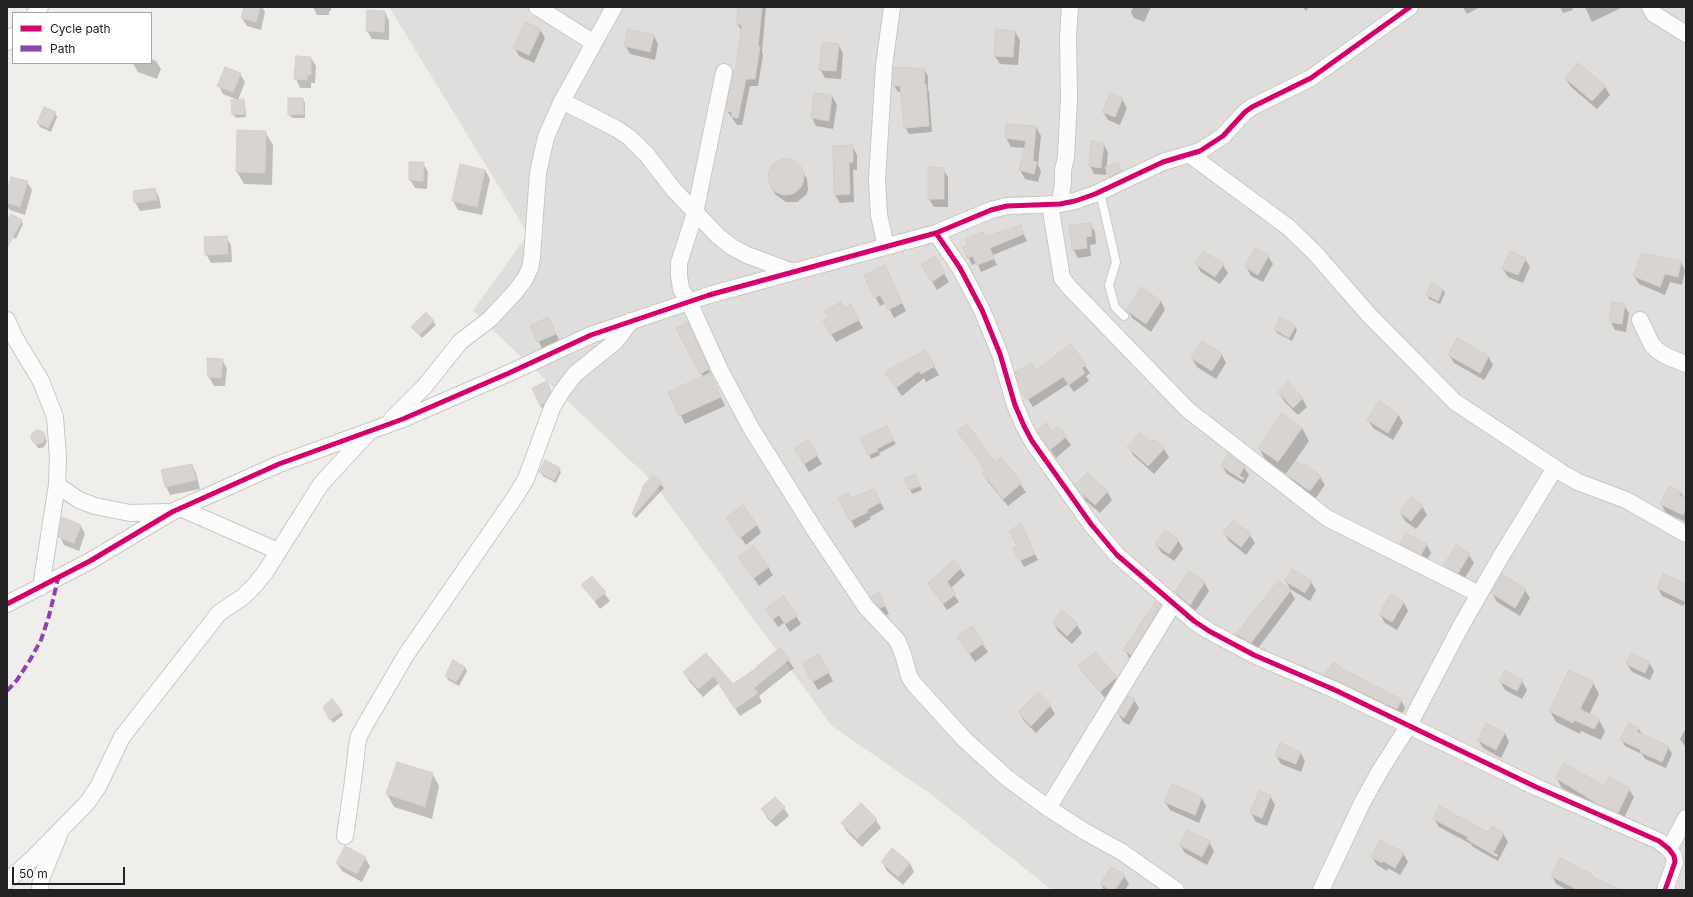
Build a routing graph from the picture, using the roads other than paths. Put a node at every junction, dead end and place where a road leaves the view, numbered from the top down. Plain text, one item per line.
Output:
1 (537, 7) edge
2 (614, 7) edge
3 (892, 7) edge
4 (1070, 7) edge
5 (1410, 7) edge
6 (1650, 7) edge
7 (1686, 34) edge
8 (594, 43) junction
9 (724, 72) dead end
10 (562, 101) junction
11 (1189, 154) junction
12 (1100, 192) junction
13 (1055, 204) junction
14 (695, 213) junction
15 (936, 233) junction
16 (886, 247) junction
17 (792, 272) junction
18 (689, 302) junction
19 (1124, 316) dead end
20 (7, 320) edge
21 (1640, 320) dead end
22 (631, 321) junction
23 (1686, 364) edge
24 (378, 427) junction
25 (1555, 468) junction
26 (57, 485) junction
27 (176, 510) junction
28 (1686, 534) edge
29 (278, 552) junction
30 (41, 587) junction
31 (1479, 594) junction
32 (7, 604) edge
33 (1173, 604) junction
34 (1409, 726) junction
35 (1048, 808) junction
36 (1686, 818) edge
37 (63, 827) junction
38 (345, 836) dead end
39 (1670, 849) junction
40 (7, 881) edge
41 (40, 890) edge
42 (1176, 890) edge
43 (1320, 890) edge
44 (1665, 890) edge

1 - 8 street
2 - 8 street
3 - 16 street
4 - 13 street
5 - 11 street
6 - 7 street
8 - 10 street
9 - 14 street
10 - 14 street
10 - 24 street
11 - 12 street
11 - 25 street
12 - 13 street
12 - 19 lane
13 - 15 street
13 - 31 street
14 - 17 street
14 - 18 street
15 - 16 street
15 - 33 street
16 - 17 street
17 - 18 street
18 - 22 street
18 - 35 street
20 - 26 street
21 - 23 street
22 - 24 street
22 - 38 street
24 - 27 street
24 - 29 street
25 - 28 street
25 - 31 street
26 - 27 street
26 - 30 street
27 - 29 street
27 - 30 street
29 - 37 street
30 - 32 street
31 - 34 street
33 - 34 street
33 - 35 street
34 - 39 street
34 - 43 street
35 - 42 street
36 - 39 street
37 - 40 street
37 - 41 street
39 - 44 street

